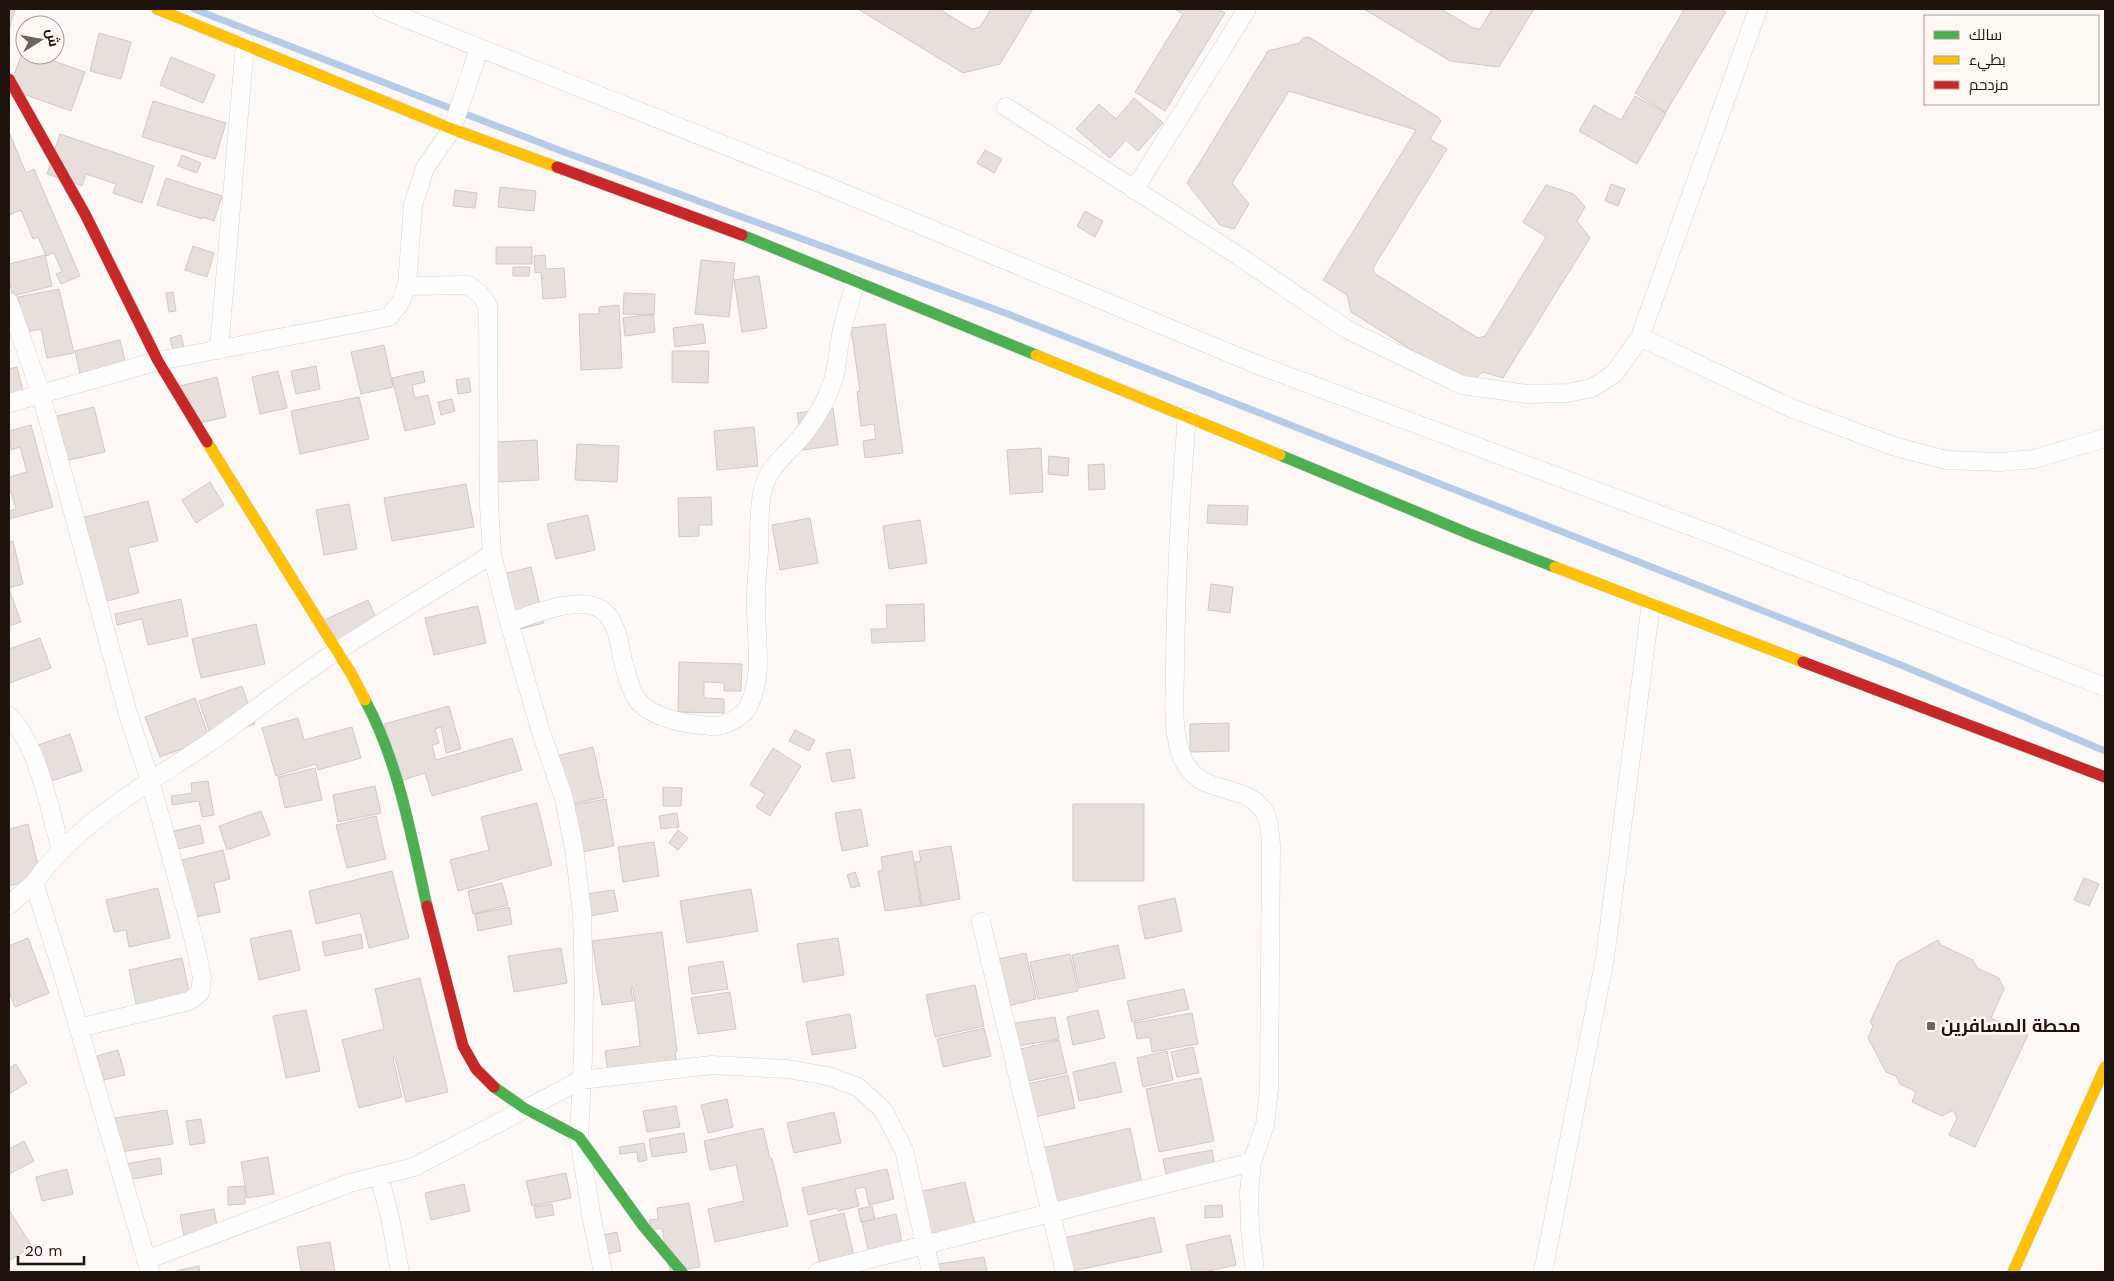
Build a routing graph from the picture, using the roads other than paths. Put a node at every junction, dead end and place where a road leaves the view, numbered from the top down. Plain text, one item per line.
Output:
1 (157, 9) edge
2 (382, 9) edge
3 (1247, 9) edge
4 (1758, 9) edge
5 (245, 43) junction
6 (479, 49) junction
7 (9, 79) edge
8 (1006, 107) dead end
9 (452, 129) junction
10 (1134, 190) junction
11 (856, 281) junction
12 (407, 286) junction
13 (9, 302) edge
14 (1640, 337) junction
15 (219, 350) junction
16 (158, 361) junction
17 (41, 394) junction
18 (9, 402) edge
19 (1187, 416) junction
20 (2105, 438) edge
21 (492, 554) junction
22 (1651, 604) junction
23 (509, 622) junction
24 (336, 651) junction
25 (2105, 687) edge
26 (9, 716) edge
27 (2105, 777) edge
28 (150, 780) junction
29 (61, 850) junction
30 (34, 883) junction
31 (9, 905) edge
32 (982, 922) dead end
33 (79, 1028) junction
34 (2105, 1067) edge
35 (581, 1080) junction
36 (524, 1108) junction
37 (579, 1137) junction
38 (1252, 1162) junction
39 (379, 1176) junction
40 (1052, 1214) junction
41 (925, 1246) junction
42 (148, 1266) edge
43 (400, 1272) edge
44 (603, 1272) edge
45 (682, 1272) edge
46 (818, 1272) edge
47 (931, 1272) edge
48 (1065, 1272) edge
49 (1255, 1272) edge
50 (1543, 1272) edge
51 (2013, 1272) edge

1 - 5 street
2 - 6 street
3 - 10 street
4 - 14 street
5 - 9 street
5 - 15 street
6 - 9 street
6 - 25 street
7 - 16 street
8 - 10 street
9 - 11 street
9 - 12 street
10 - 14 street
11 - 19 street
11 - 23 street
12 - 15 street
12 - 21 street
13 - 17 street
14 - 20 street
15 - 16 street
16 - 17 street
16 - 24 street
17 - 18 street
17 - 28 street
19 - 22 street
19 - 38 street
21 - 23 street
21 - 24 street
22 - 27 street
22 - 50 street
23 - 35 street
24 - 28 street
24 - 36 street
26 - 29 street
28 - 29 street
28 - 33 street
29 - 30 street
30 - 31 street
30 - 33 street
32 - 40 street
33 - 42 street
34 - 51 street
35 - 36 street
35 - 37 street
35 - 41 street
36 - 37 street
36 - 39 street
37 - 44 street
37 - 45 street
38 - 40 street
38 - 49 street
39 - 42 street
39 - 43 street
40 - 41 street
40 - 48 street
41 - 46 street
41 - 47 street

